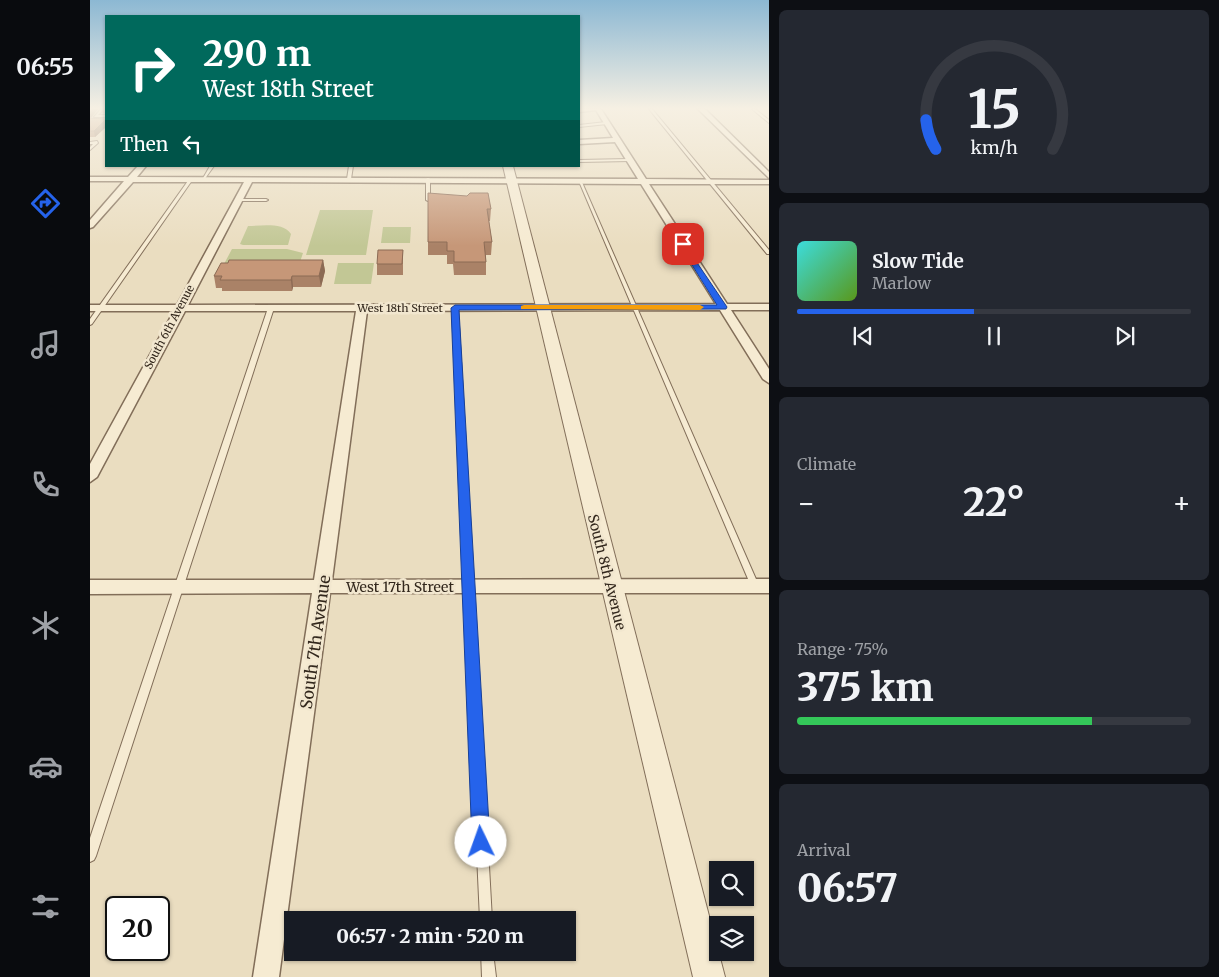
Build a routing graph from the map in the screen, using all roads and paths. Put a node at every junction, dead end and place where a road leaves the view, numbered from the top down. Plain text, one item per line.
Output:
1 (625, 155) edge
2 (687, 155) edge
3 (748, 155) edge
4 (629, 160) junction
5 (580, 161) edge
6 (141, 167) edge
7 (211, 167) edge
8 (352, 167) edge
9 (510, 173) edge
10 (428, 175) junction
11 (769, 176) edge
12 (90, 179) edge
13 (131, 179) junction
14 (191, 179) junction
15 (203, 179) junction
16 (250, 179) junction
17 (349, 179) junction
18 (579, 180) junction
19 (643, 182) junction
20 (710, 182) junction
21 (769, 182) edge
22 (238, 200) junction
23 (266, 200) dead end
24 (428, 200) edge
25 (90, 225) edge
26 (769, 253) edge
27 (634, 307) junction
28 (723, 307) junction
29 (769, 307) edge
30 (95, 308) edge
31 (179, 308) junction
32 (271, 308) junction
33 (362, 308) junction
34 (455, 308) junction
35 (542, 308) junction
36 (90, 323) edge
37 (769, 379) edge
38 (90, 477) edge
39 (611, 586) junction
40 (762, 586) edge
41 (90, 587) edge
42 (179, 587) junction
43 (467, 587) junction
44 (323, 588) junction
45 (90, 856) edge
46 (485, 911) edge
47 (488, 961) edge
48 (266, 977) edge
49 (489, 977) edge
50 (709, 977) edge

1 - 4 street
2 - 20 lane
3 - 11 street
4 - 5 lane
4 - 19 street
6 - 13 street
7 - 15 lane
8 - 17 lane
9 - 10 street
9 - 18 street
9 - 35 street, South 8th Avenue
10 - 17 street
10 - 24 lane
12 - 13 street
13 - 14 street
13 - 25 street
14 - 15 street
14 - 30 lane
15 - 16 street
16 - 17 street
16 - 22 street, South 6th Avenue
18 - 19 street
18 - 27 lane
19 - 20 street
19 - 28 street
20 - 21 street
20 - 26 lane
22 - 23 lane
22 - 31 street, South 6th Avenue
27 - 28 street, West 18th Street
27 - 35 street, West 18th Street
27 - 40 lane
28 - 29 street, West 18th Street
28 - 37 street
30 - 31 street, West 18th Street
30 - 36 lane
31 - 32 street, West 18th Street
31 - 38 street, South 6th Avenue
32 - 33 street, West 18th Street
32 - 42 lane
33 - 34 street, West 18th Street
33 - 44 street, South 7th Avenue
34 - 35 street, West 18th Street
34 - 43 lane
35 - 39 street, South 8th Avenue
39 - 40 street, West 17th Street
39 - 43 street, West 17th Street
39 - 50 street, South 8th Avenue
41 - 42 street, West 17th Street
42 - 44 street, West 17th Street
42 - 45 lane
43 - 44 street, West 17th Street
43 - 46 lane
44 - 48 street, South 7th Avenue
47 - 49 lane

